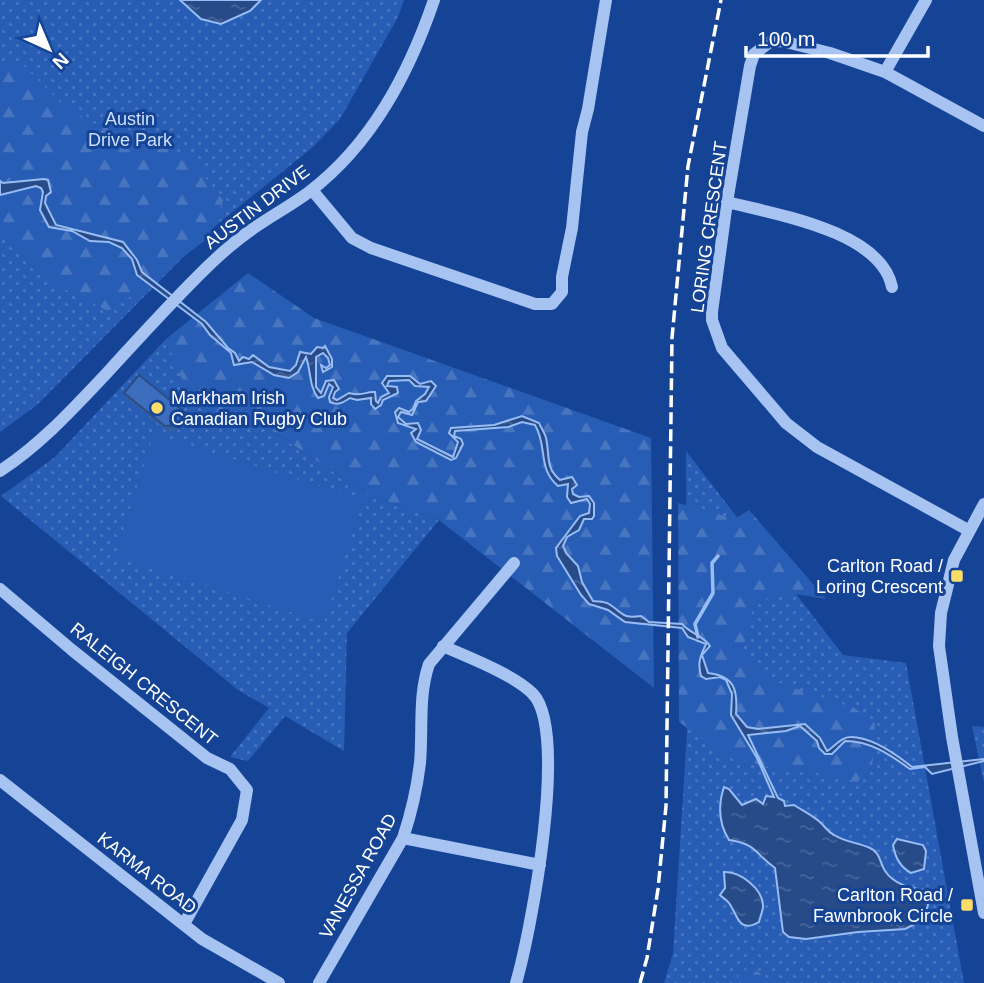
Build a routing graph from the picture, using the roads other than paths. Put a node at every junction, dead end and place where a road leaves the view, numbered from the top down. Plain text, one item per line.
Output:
1 (434, 0) edge
2 (606, 0) edge
3 (926, 0) edge
4 (885, 72) junction
5 (984, 126) edge
6 (312, 190) junction
7 (727, 202) junction
8 (892, 287) dead end
9 (0, 471) edge
10 (984, 504) edge
11 (968, 530) junction
12 (514, 563) dead end
13 (0, 589) edge
14 (443, 646) junction
15 (0, 780) edge
16 (403, 838) junction
17 (540, 865) junction
18 (984, 913) edge
19 (184, 924) junction
20 (279, 983) edge
21 (319, 983) edge
22 (516, 983) edge

1 - 6 street, AUSTIN DRIVE
2 - 6 street
3 - 4 street
4 - 5 street, LORING CRESCENT
4 - 7 street, LORING CRESCENT
6 - 9 street, AUSTIN DRIVE
7 - 8 street
7 - 11 street, LORING CRESCENT
10 - 11 street
11 - 18 street
12 - 14 street, VANESSA ROAD
13 - 19 street, RALEIGH CRESCENT
14 - 16 street, VANESSA ROAD
14 - 17 street
15 - 19 street, KARMA ROAD
16 - 17 street
16 - 21 street, VANESSA ROAD
17 - 22 street
19 - 20 street, KARMA ROAD

